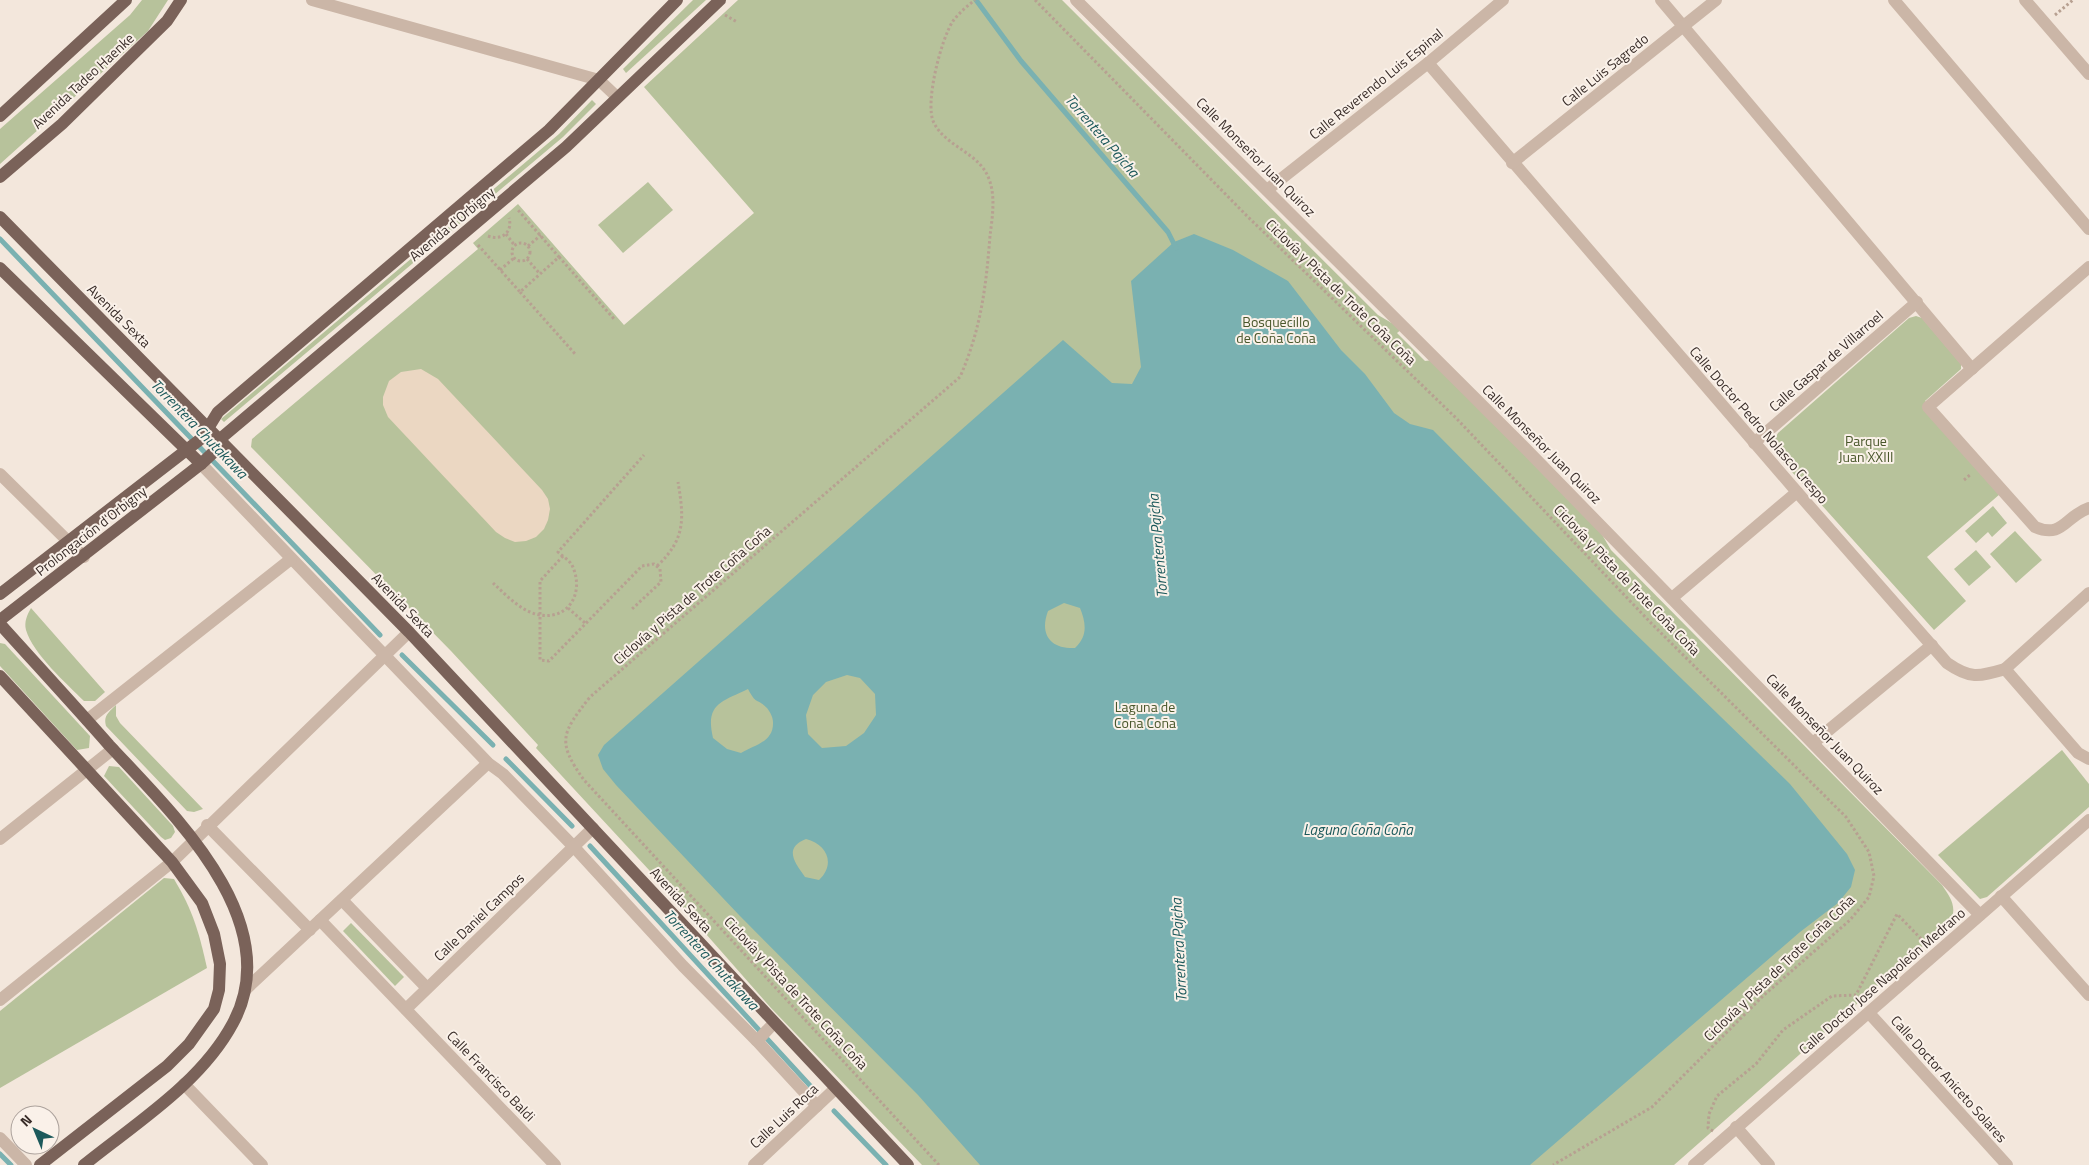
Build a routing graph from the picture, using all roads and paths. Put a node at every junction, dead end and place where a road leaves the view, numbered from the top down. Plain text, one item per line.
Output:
1 (126, 0) edge
2 (181, 0) edge
3 (312, 0) edge
4 (677, 0) edge
5 (720, 0) edge
6 (975, 0) edge
7 (1035, 0) edge
8 (1078, 0) edge
9 (1503, 0) edge
10 (1661, 0) edge
11 (1716, 0) edge
12 (1894, 0) edge
13 (2025, 0) edge
14 (2073, 0) edge
15 (2044, 23) junction
16 (1683, 26) junction
17 (1428, 64) junction
18 (2089, 74) edge
19 (599, 80) junction
20 (617, 97) junction
21 (0, 116) edge
22 (1512, 163) junction
23 (0, 177) edge
24 (1267, 190) junction
25 (518, 210) dead end
26 (0, 216) edge
27 (509, 218) dead end
28 (2089, 229) edge
29 (506, 234) junction
30 (488, 236) dead end
31 (541, 236) junction
32 (478, 245) dead end
33 (514, 246) junction
34 (528, 246) junction
35 (560, 257) junction
36 (514, 258) junction
37 (526, 259) junction
38 (2089, 267) edge
39 (0, 268) edge
40 (500, 270) junction
41 (540, 274) junction
42 (520, 292) junction
43 (1917, 302) junction
44 (615, 320) dead end
45 (576, 355) dead end
46 (1972, 369) junction
47 (204, 432) junction
48 (1754, 443) junction
49 (218, 445) junction
50 (187, 449) junction
51 (644, 455) dead end
52 (201, 464) junction
53 (0, 474) edge
54 (678, 482) dead end
55 (1797, 492) junction
56 (2089, 508) edge
57 (68, 542) junction
58 (563, 556) junction
59 (84, 557) junction
60 (291, 559) junction
61 (657, 566) junction
62 (493, 583) dead end
63 (2089, 593) edge
64 (0, 594) edge
65 (1672, 598) junction
66 (568, 608) junction
67 (631, 610) dead end
68 (540, 615) junction
69 (0, 620) edge
70 (585, 623) junction
71 (0, 624) edge
72 (409, 632) junction
73 (1932, 645) junction
74 (390, 650) junction
75 (2004, 669) junction
76 (0, 676) edge
77 (87, 720) junction
78 (1813, 743) junction
79 (113, 749) junction
80 (2089, 759) edge
81 (488, 763) junction
82 (88, 770) junction
83 (2089, 820) edge
84 (207, 825) junction
85 (583, 838) junction
86 (0, 839) edge
87 (194, 839) junction
88 (172, 862) junction
89 (2001, 896) junction
90 (342, 900) junction
91 (1980, 915) junction
92 (320, 920) junction
93 (310, 930) junction
94 (1935, 954) junction
95 (427, 988) junction
96 (245, 990) junction
97 (2089, 995) edge
98 (0, 1000) edge
99 (406, 1009) junction
100 (1869, 1013) junction
101 (764, 1034) junction
102 (184, 1084) junction
103 (835, 1088) junction
104 (817, 1106) junction
105 (1736, 1128) junction
106 (0, 1138) edge
107 (1723, 1139) junction
108 (26, 1165) edge
109 (40, 1165) edge
110 (84, 1165) edge
111 (262, 1165) edge
112 (555, 1165) edge
113 (754, 1165) edge
114 (908, 1165) edge
115 (939, 1165) edge
116 (1553, 1165) edge
117 (1694, 1165) edge
118 (1769, 1165) edge
119 (2008, 1165) edge

1 - 21 main road, Avenida Tadeo Haenke
2 - 23 main road, Avenida Tadeo Haenke
3 - 19 street
4 - 19 main road, Avenida d'Orbigny
5 - 20 main road, Avenida d'Orbigny
6 - 115 path, Ciclovía y Pista de Trote Coña Coña
7 - 116 path, Ciclovía y Pista de Trote Coña Coña
8 - 24 street, Calle Monseñor Juan Quiroz
9 - 17 street, Calle Reverendo Luis Espinal
10 - 16 street
11 - 16 street, Calle Luis Sagredo
12 - 28 street
13 - 15 street
14 - 15 path
15 - 18 street
16 - 22 street, Calle Luis Sagredo
16 - 43 street
17 - 22 street, Calle Doctor Pedro Nolasco Crespo
17 - 24 street, Calle Reverendo Luis Espinal
19 - 20 street
19 - 47 main road, Avenida d'Orbigny
20 - 49 main road, Avenida d'Orbigny
22 - 48 street, Calle Doctor Pedro Nolasco Crespo
24 - 65 street, Calle Monseñor Juan Quiroz
25 - 31 path
26 - 47 main road, Avenida Sexta
27 - 29 path
29 - 30 path
29 - 33 path
31 - 34 path
31 - 35 path
32 - 40 path
33 - 34 path
33 - 36 path
34 - 37 path
35 - 41 path
35 - 44 path
36 - 37 path
36 - 40 path
37 - 41 path
38 - 46 street
39 - 50 main road, Avenida Sexta
40 - 42 path
41 - 42 path
42 - 45 path
43 - 46 street
43 - 48 street, Calle Gaspar de Villarroel
46 - 56 street
47 - 49 main road, Avenida Sexta
47 - 50 main road, Avenida d'Orbigny
48 - 55 street, Calle Doctor Pedro Nolasco Crespo
49 - 52 main road, Avenida d'Orbigny
49 - 72 main road, Avenida Sexta
50 - 52 main road, Avenida Sexta
50 - 57 main road, Prolongación d'Orbigny
51 - 58 path
52 - 59 main road, Prolongación d'Orbigny
52 - 60 street, Avenida Sexta
53 - 57 street
54 - 61 path
55 - 65 street
55 - 73 street, Calle Doctor Pedro Nolasco Crespo
57 - 59 street
57 - 64 main road, Prolongación d'Orbigny
58 - 66 path
58 - 68 path
59 - 69 main road, Prolongación d'Orbigny
60 - 74 street, Avenida Sexta
60 - 77 street
61 - 67 path
61 - 70 path
62 - 68 path
63 - 75 street
65 - 78 street, Calle Monseñor Juan Quiroz
66 - 68 path
66 - 70 path
68 - 70 path
71 - 77 main road
72 - 74 street
72 - 85 main road, Avenida Sexta
73 - 75 street, Calle Doctor Pedro Nolasco Crespo
73 - 78 street
74 - 81 street, Avenida Sexta
74 - 84 street
75 - 80 street
76 - 82 main road
77 - 79 main road
78 - 91 street, Calle Monseñor Juan Quiroz
79 - 82 street
79 - 87 main road
81 - 85 street, Avenida Sexta
81 - 90 street
82 - 86 street
82 - 88 main road
83 - 89 street, Calle Doctor Jose Napoleón Medrano
84 - 87 street
84 - 93 street
85 - 95 street, Calle Daniel Campos
85 - 101 main road, Avenida Sexta
85 - 101 street, Avenida Sexta
87 - 88 street
87 - 96 main road
88 - 98 street
88 - 109 main road
89 - 91 street, Calle Doctor Jose Napoleón Medrano
89 - 97 street
90 - 92 street
90 - 95 street
91 - 94 street, Calle Doctor Jose Napoleón Medrano
92 - 93 street
92 - 99 street, Calle Francisco Baldi
93 - 96 street
94 - 100 street, Calle Doctor Jose Napoleón Medrano
94 - 107 path
95 - 99 street, Calle Daniel Campos
96 - 102 main road
99 - 112 street, Calle Francisco Baldi
100 - 105 street, Calle Doctor Jose Napoleón Medrano
100 - 119 street, Calle Doctor Aniceto Solares
101 - 103 main road, Avenida Sexta
101 - 104 street, Avenida Sexta
102 - 110 main road
102 - 111 street
103 - 104 street, Calle Luis Roca
103 - 114 main road, Avenida Sexta
104 - 113 street, Calle Luis Roca
105 - 107 street, Calle Doctor Jose Napoleón Medrano
105 - 118 street
106 - 108 street
107 - 117 street, Calle Doctor Jose Napoleón Medrano

